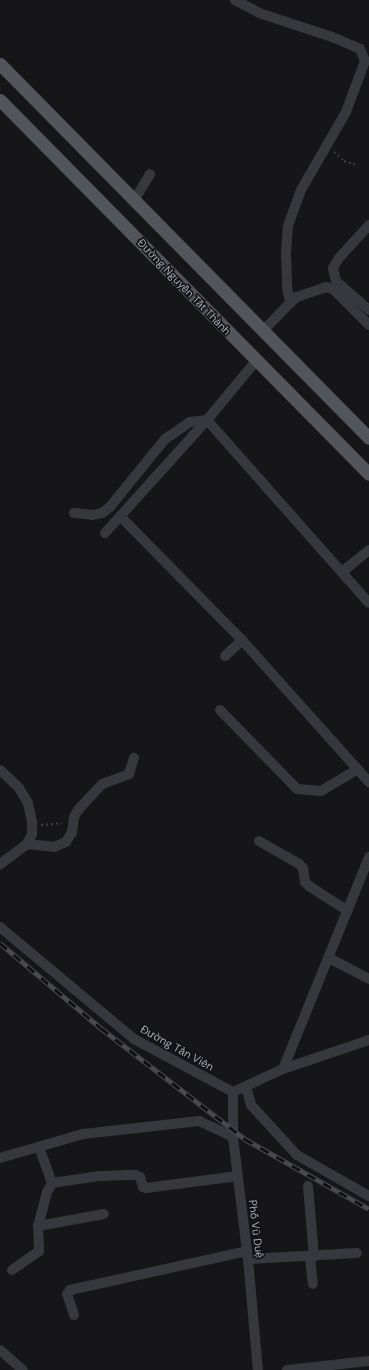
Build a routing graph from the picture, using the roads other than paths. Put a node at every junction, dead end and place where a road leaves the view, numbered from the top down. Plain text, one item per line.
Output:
1 (236, 0) edge
2 (367, 59) edge
3 (0, 64) edge
4 (0, 100) edge
5 (150, 174) dead end
6 (134, 198) junction
7 (369, 224) edge
8 (290, 303) junction
9 (369, 310) edge
10 (369, 325) edge
11 (263, 330) junction
12 (256, 361) junction
13 (207, 420) junction
14 (369, 438) edge
15 (369, 474) edge
16 (74, 513) dead end
17 (120, 516) junction
18 (105, 533) dead end
19 (369, 550) edge
20 (342, 572) junction
21 (369, 603) edge
22 (242, 640) junction
23 (225, 656) dead end
24 (220, 710) dead end
25 (134, 758) dead end
26 (358, 769) junction
27 (0, 770) edge
28 (369, 782) edge
29 (260, 841) dead end
30 (27, 844) junction
31 (369, 857) edge
32 (0, 864) edge
33 (366, 873) edge
34 (348, 911) junction
35 (0, 927) edge
36 (329, 958) junction
37 (369, 979) edge
38 (369, 1040) edge
39 (283, 1069) junction
40 (246, 1088) junction
41 (233, 1092) junction
42 (233, 1137) junction
43 (39, 1147) junction
44 (0, 1158) edge
45 (238, 1176) junction
46 (52, 1184) junction
47 (308, 1186) dead end
48 (369, 1196) edge
49 (104, 1214) dead end
50 (38, 1226) junction
51 (357, 1253) dead end
52 (247, 1255) junction
53 (312, 1257) junction
54 (12, 1270) dead end
55 (313, 1284) dead end
56 (74, 1315) dead end
57 (0, 1350) edge
58 (369, 1361) edge
59 (23, 1370) edge
60 (258, 1370) edge
61 (287, 1370) edge

1 - 2 street
2 - 8 street
3 - 6 main road
4 - 12 main road, Đường Nguyễn Tất Thành
5 - 6 street
6 - 11 main road
7 - 9 street
8 - 10 street
8 - 11 street
11 - 14 main road
12 - 13 street
12 - 15 main road, Đường Nguyễn Tất Thành
13 - 16 street
13 - 17 street
13 - 20 street
17 - 18 street
17 - 22 street
19 - 20 street
20 - 21 street
22 - 23 street
22 - 26 street
24 - 26 street
25 - 30 street
26 - 28 street
27 - 30 street
29 - 34 street
30 - 32 street
31 - 33 street
33 - 34 street
34 - 36 street
35 - 41 street, Đường Tản Viên
36 - 37 street
36 - 39 street
38 - 39 street
39 - 40 street
40 - 41 street
40 - 48 street
41 - 42 street, Phố Vũ Duệ
42 - 43 street
42 - 45 street, Phố Vũ Duệ
43 - 44 street
43 - 46 street
45 - 46 street
45 - 52 street, Phố Vũ Duệ
46 - 50 street
47 - 53 street
49 - 50 street
50 - 54 street
51 - 53 street
52 - 53 street
52 - 56 street
52 - 60 street, Phố Vũ Duệ
53 - 55 street
57 - 59 street
58 - 61 street

